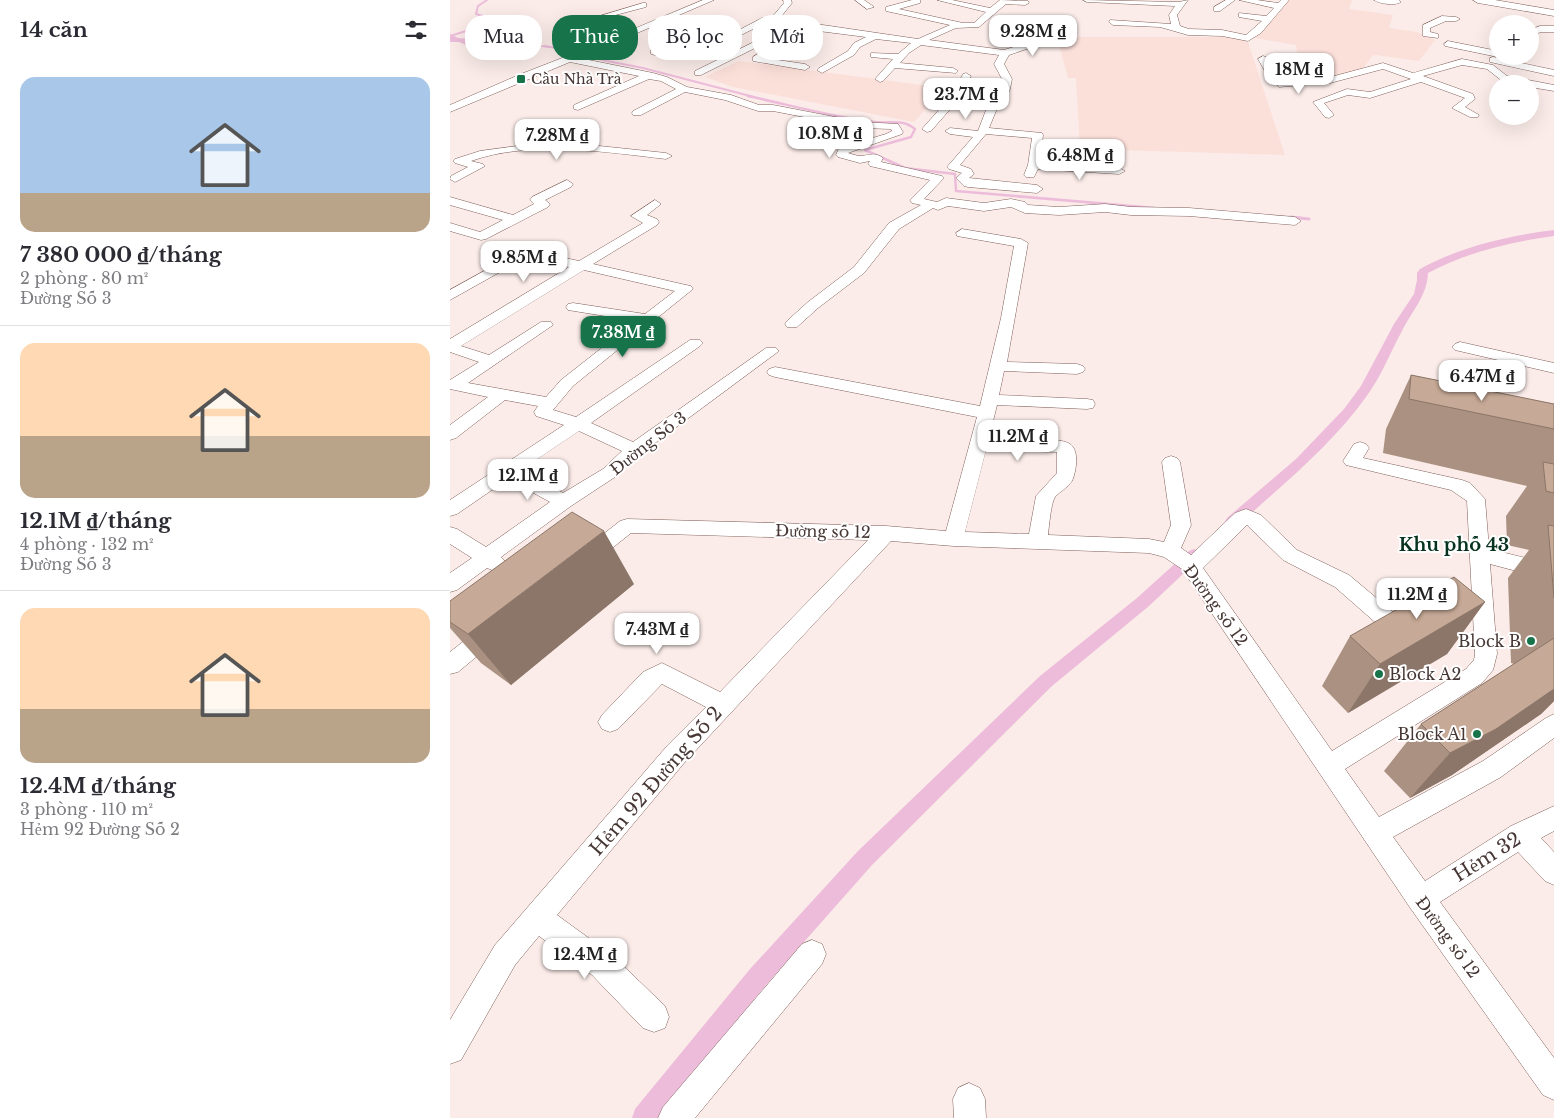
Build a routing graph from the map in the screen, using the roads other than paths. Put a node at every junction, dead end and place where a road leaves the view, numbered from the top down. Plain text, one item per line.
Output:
1 (710, 0) edge
2 (786, 0) edge
3 (859, 0) edge
4 (917, 0) edge
5 (941, 0) edge
6 (1004, 0) edge
7 (1087, 0) edge
8 (1231, 0) edge
9 (1243, 0) edge
10 (1378, 0) edge
11 (1478, 0) edge
12 (1138, 2) junction
13 (1182, 2) edge
14 (1025, 3) dead end
15 (1282, 3) edge
16 (1512, 3) edge
17 (643, 4) dead end
18 (1396, 4) edge
19 (870, 7) dead end
20 (1217, 9) dead end
21 (991, 11) junction
22 (1554, 13) edge
23 (607, 15) edge
24 (778, 15) edge
25 (1242, 15) dead end
26 (1267, 19) junction
27 (1456, 19) dead end
28 (834, 22) dead end
29 (965, 26) junction
30 (916, 27) dead end
31 (1176, 27) junction
32 (823, 28) edge
33 (1539, 29) edge
34 (1554, 29) edge
35 (638, 30) edge
36 (823, 30) edge
37 (849, 34) junction
38 (1435, 36) dead end
39 (874, 37) junction
40 (1053, 37) dead end
41 (1473, 37) dead end
42 (834, 39) dead end
43 (896, 40) junction
44 (918, 43) junction
45 (1448, 44) dead end
46 (752, 46) edge
47 (1489, 46) edge
48 (954, 48) junction
49 (1024, 48) junction
50 (1045, 49) dead end
51 (1005, 53) junction
52 (1489, 56) edge
53 (900, 57) junction
54 (943, 57) dead end
55 (1263, 59) dead end
56 (1489, 59) edge
57 (568, 60) edge
58 (576, 60) edge
59 (762, 60) edge
60 (892, 65) junction
61 (1494, 65) edge
62 (1523, 65) edge
63 (805, 67) dead end
64 (822, 70) dead end
65 (953, 70) dead end
66 (1282, 71) dead end
67 (1270, 72) junction
68 (698, 73) dead end
69 (1554, 73) edge
70 (650, 75) junction
71 (1498, 75) edge
72 (966, 76) dead end
73 (1418, 77) junction
74 (880, 79) dead end
75 (1330, 80) dead end
76 (1312, 81) dead end
77 (1539, 86) edge
78 (1554, 88) edge
79 (684, 89) junction
80 (957, 95) junction
81 (1001, 98) junction
82 (578, 107) dead end
83 (450, 109) edge
84 (637, 113) dead end
85 (1329, 115) dead end
86 (1474, 115) dead end
87 (928, 129) dead end
88 (950, 131) dead end
89 (981, 133) junction
90 (666, 156) dead end
91 (453, 161) edge
92 (1075, 162) junction
93 (1119, 170) dead end
94 (455, 178) dead end
95 (1074, 181) dead end
96 (567, 184) dead end
97 (1037, 189) dead end
98 (450, 201) edge
99 (655, 204) dead end
100 (930, 205) junction
101 (514, 220) junction
102 (1295, 221) dead end
103 (450, 227) edge
104 (962, 233) dead end
105 (528, 254) dead end
106 (581, 266) junction
107 (495, 269) dead end
108 (450, 296) edge
109 (573, 307) dead end
110 (648, 319) junction
111 (792, 324) dead end
112 (546, 325) dead end
113 (695, 343) dead end
114 (450, 346) edge
115 (1460, 347) dead end
116 (771, 351) dead end
117 (491, 361) junction
118 (997, 366) junction
119 (1554, 368) edge
120 (1077, 369) dead end
121 (775, 372) dead end
122 (453, 386) edge
123 (502, 394) junction
124 (548, 403) junction
125 (1087, 404) dead end
126 (988, 407) junction
127 (578, 424) junction
128 (450, 434) edge
129 (978, 444) junction
130 (1360, 448) dead end
131 (634, 450) junction
132 (1172, 462) dead end
133 (508, 471) junction
134 (564, 501) junction
135 (450, 509) edge
136 (886, 533) junction
137 (450, 534) edge
138 (954, 539) junction
139 (1037, 542) junction
140 (1480, 554) junction
141 (488, 556) junction
142 (1183, 561) junction
143 (575, 567) edge
144 (1554, 573) edge
145 (509, 574) edge
146 (450, 584) edge
147 (1384, 617) edge
148 (507, 620) edge
149 (450, 665) edge
150 (723, 704) junction
151 (610, 722) dead end
152 (1554, 725) edge
153 (1329, 766) junction
154 (1554, 818) edge
155 (1375, 832) junction
156 (1520, 835) junction
157 (1554, 872) edge
158 (1421, 899) junction
159 (537, 918) junction
160 (812, 954) dead end
161 (654, 1017) dead end
162 (450, 1049) edge
163 (1554, 1084) edge
164 (674, 1118) edge

1 - 35 street
2 - 24 street
3 - 19 street
4 - 29 street
5 - 21 street
6 - 14 street
6 - 21 street
7 - 12 street
8 - 20 street
9 - 15 street
10 - 18 street
11 - 16 main road
12 - 13 street
12 - 31 street
13 - 31 street
15 - 26 street
16 - 22 main road
17 - 23 street
21 - 29 street
25 - 26 street
26 - 31 street
27 - 38 street
28 - 32 street
29 - 44 street
30 - 43 street
33 - 34 street
36 - 37 street
37 - 39 street
37 - 42 street
39 - 43 street
39 - 64 street
40 - 49 street
41 - 47 street
43 - 44 street
43 - 53 street
44 - 48 street
44 - 53 street
45 - 52 street
46 - 68 street
48 - 51 street
48 - 54 street
49 - 50 street
49 - 51 street
51 - 81 street
53 - 60 street
55 - 67 street
56 - 73 street
57 - 83 street
58 - 70 street
59 - 63 street
60 - 65 street
60 - 74 street
61 - 71 street
62 - 69 street
66 - 67 street
67 - 76 street
70 - 79 street
70 - 82 street
72 - 80 street
73 - 75 street
73 - 85 street
73 - 86 street
77 - 78 street
79 - 84 street
79 - 100 street
80 - 81 street
80 - 87 street
81 - 89 street
88 - 89 street
89 - 92 street
89 - 97 street
90 - 91 street
91 - 94 street
92 - 93 street
92 - 95 street
96 - 101 street
98 - 101 street
99 - 106 street
100 - 102 street
100 - 111 street
101 - 103 street
104 - 118 street
105 - 106 street
106 - 110 street
106 - 114 street
107 - 108 street
109 - 110 street
110 - 124 street
112 - 117 street
113 - 127 street
114 - 117 street
115 - 119 street
116 - 131 street, Đường Số 3
117 - 122 street
118 - 120 street
118 - 126 street
121 - 126 street
122 - 123 street
123 - 124 street
123 - 128 street
124 - 127 street
125 - 126 street
126 - 129 street
127 - 131 street
127 - 133 street
129 - 138 street
129 - 139 street
130 - 140 street
131 - 134 street, Đường Số 3
132 - 142 street
133 - 134 street
133 - 135 street
134 - 141 street, Đường Số 3
136 - 138 street, Đường số 12
136 - 143 street, Đường số 12
136 - 150 street, Hẻm 92 Đường Số 2
137 - 141 street
138 - 139 street, Đường số 12
139 - 142 street, Đường số 12
140 - 144 street
140 - 153 street
141 - 145 street
141 - 146 street, Đường Số 3
142 - 147 street
142 - 153 street, Đường số 12
148 - 149 street
150 - 151 street
150 - 159 street, Hẻm 92 Đường Số 2
152 - 155 street
153 - 155 street, Đường số 12
154 - 156 street, Hẻm 32
155 - 158 street, Đường số 12
156 - 157 street
156 - 158 street, Hẻm 32
158 - 163 street, Đường số 12
159 - 161 street
159 - 162 street, Hẻm 92 Đường Số 2
160 - 164 street

